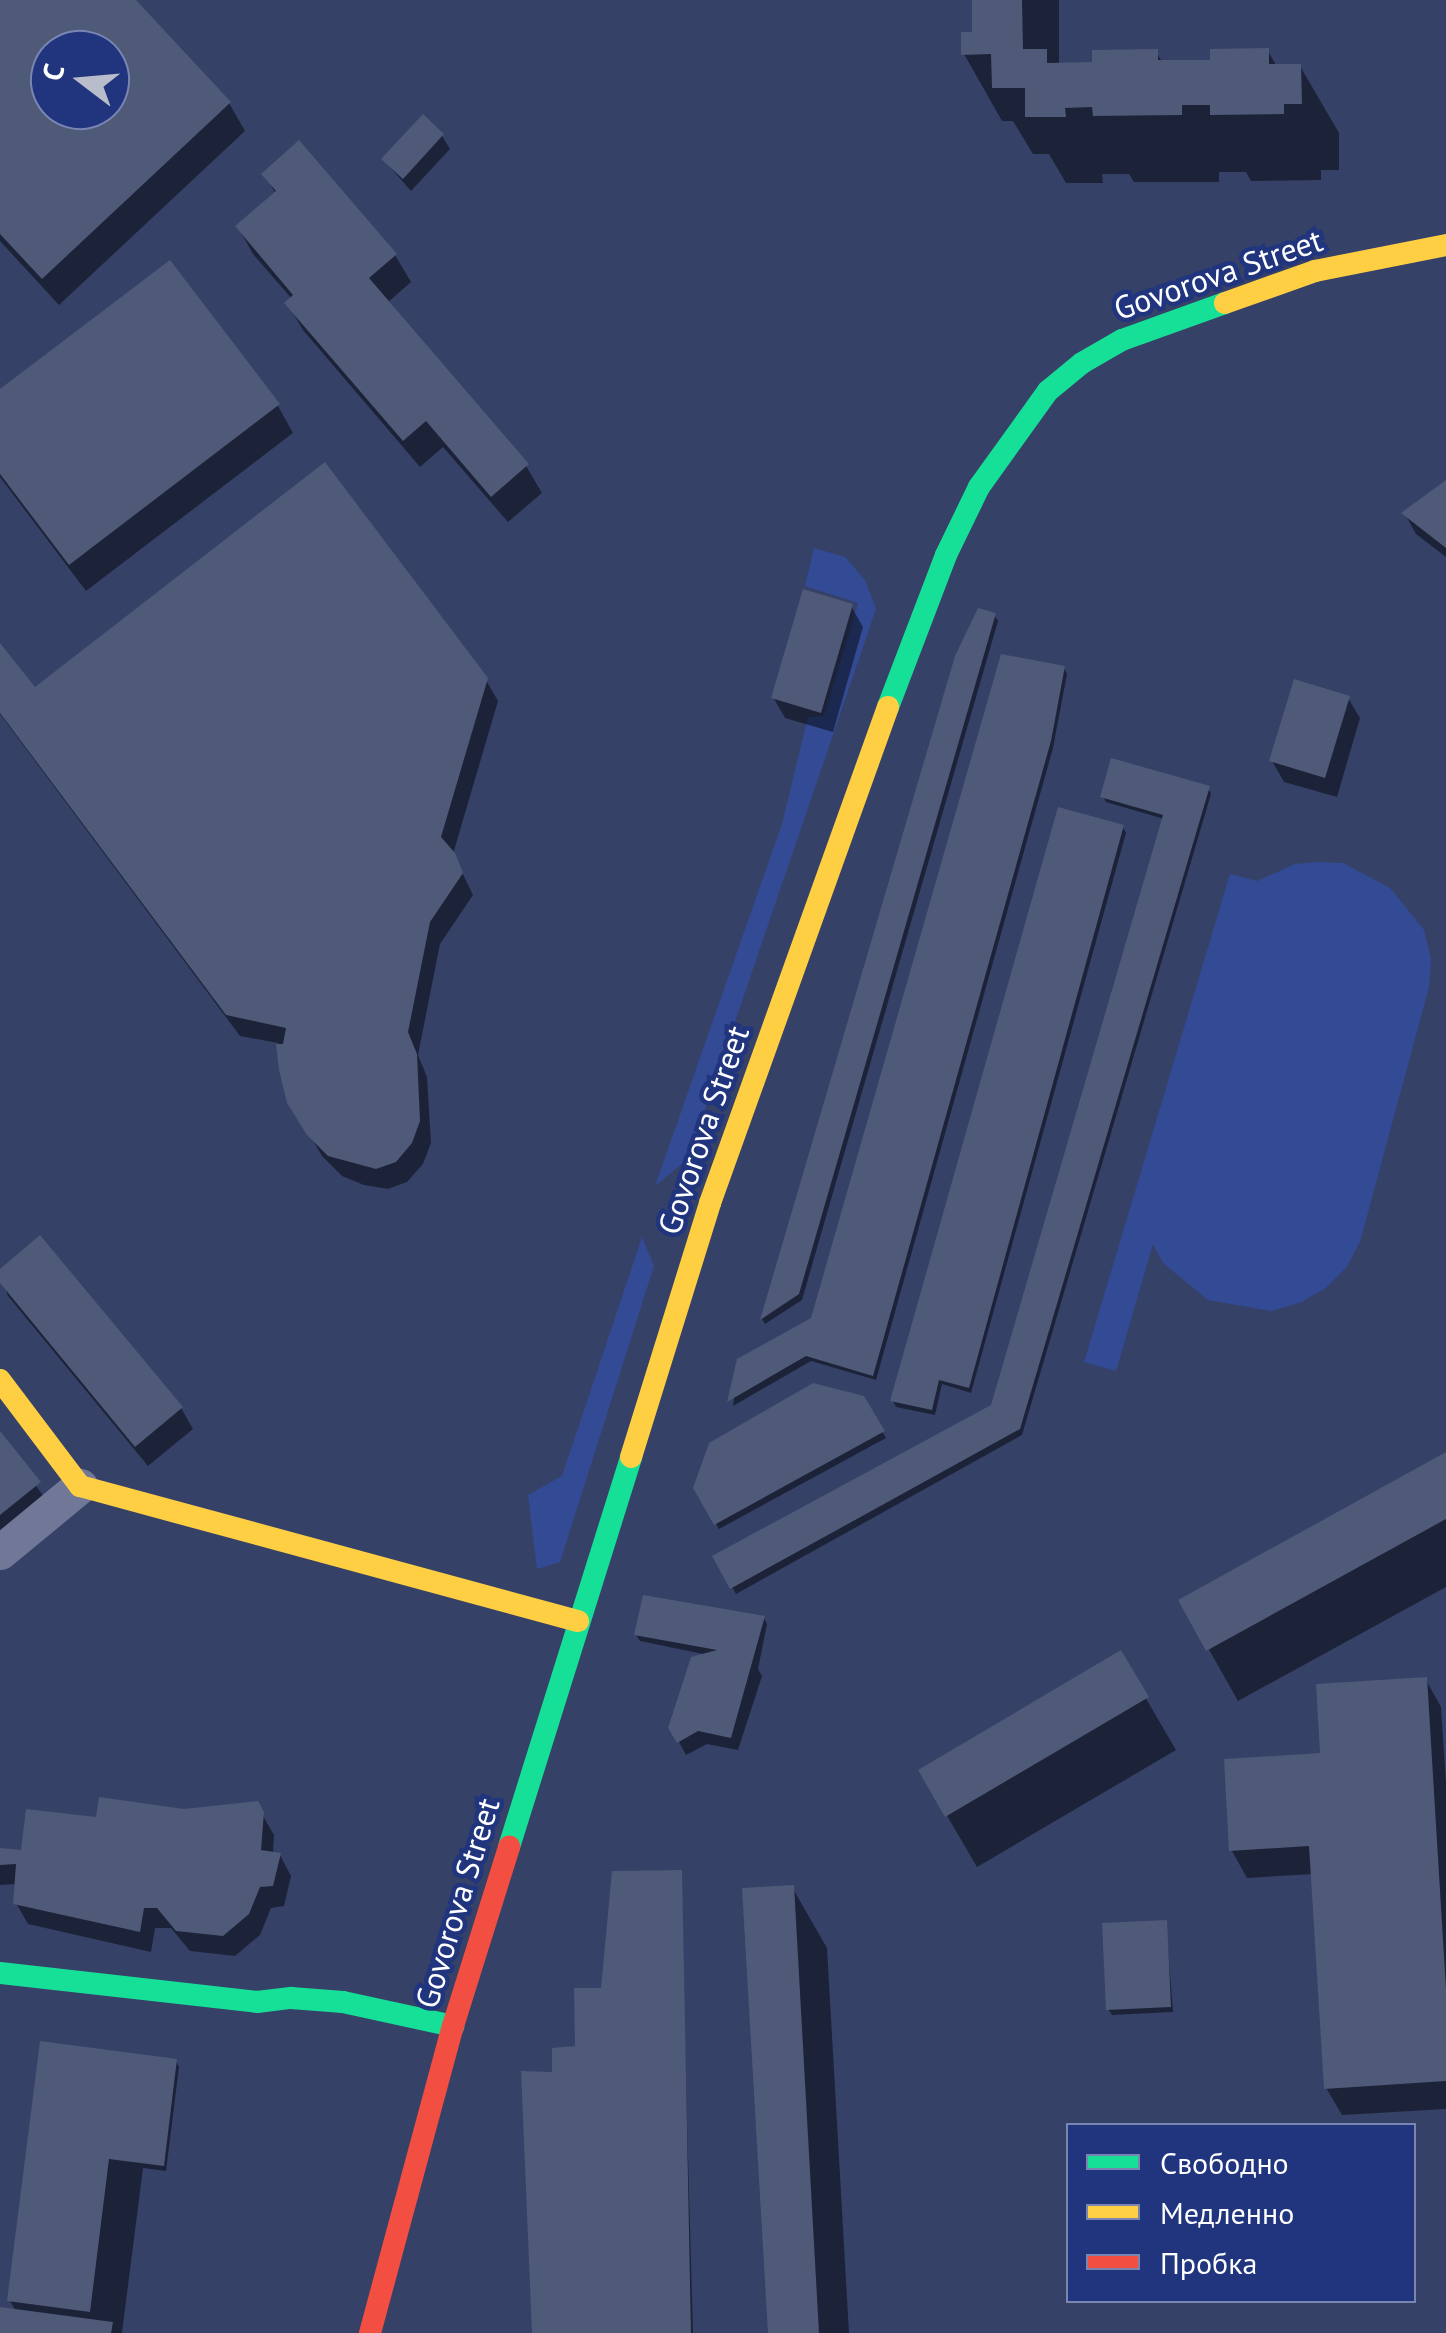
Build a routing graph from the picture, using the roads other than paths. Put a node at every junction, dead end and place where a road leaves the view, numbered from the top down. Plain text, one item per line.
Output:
1 (1446, 245) edge
2 (0, 1380) edge
3 (80, 1486) junction
4 (0, 1552) edge
5 (578, 1621) junction
6 (0, 1974) edge
7 (453, 2026) junction
8 (370, 2333) edge

1 - 5 main road, Govorova Street
2 - 3 main road
3 - 4 street
3 - 5 main road
5 - 7 main road, Govorova Street
6 - 7 main road
7 - 8 main road, Govorova Street

